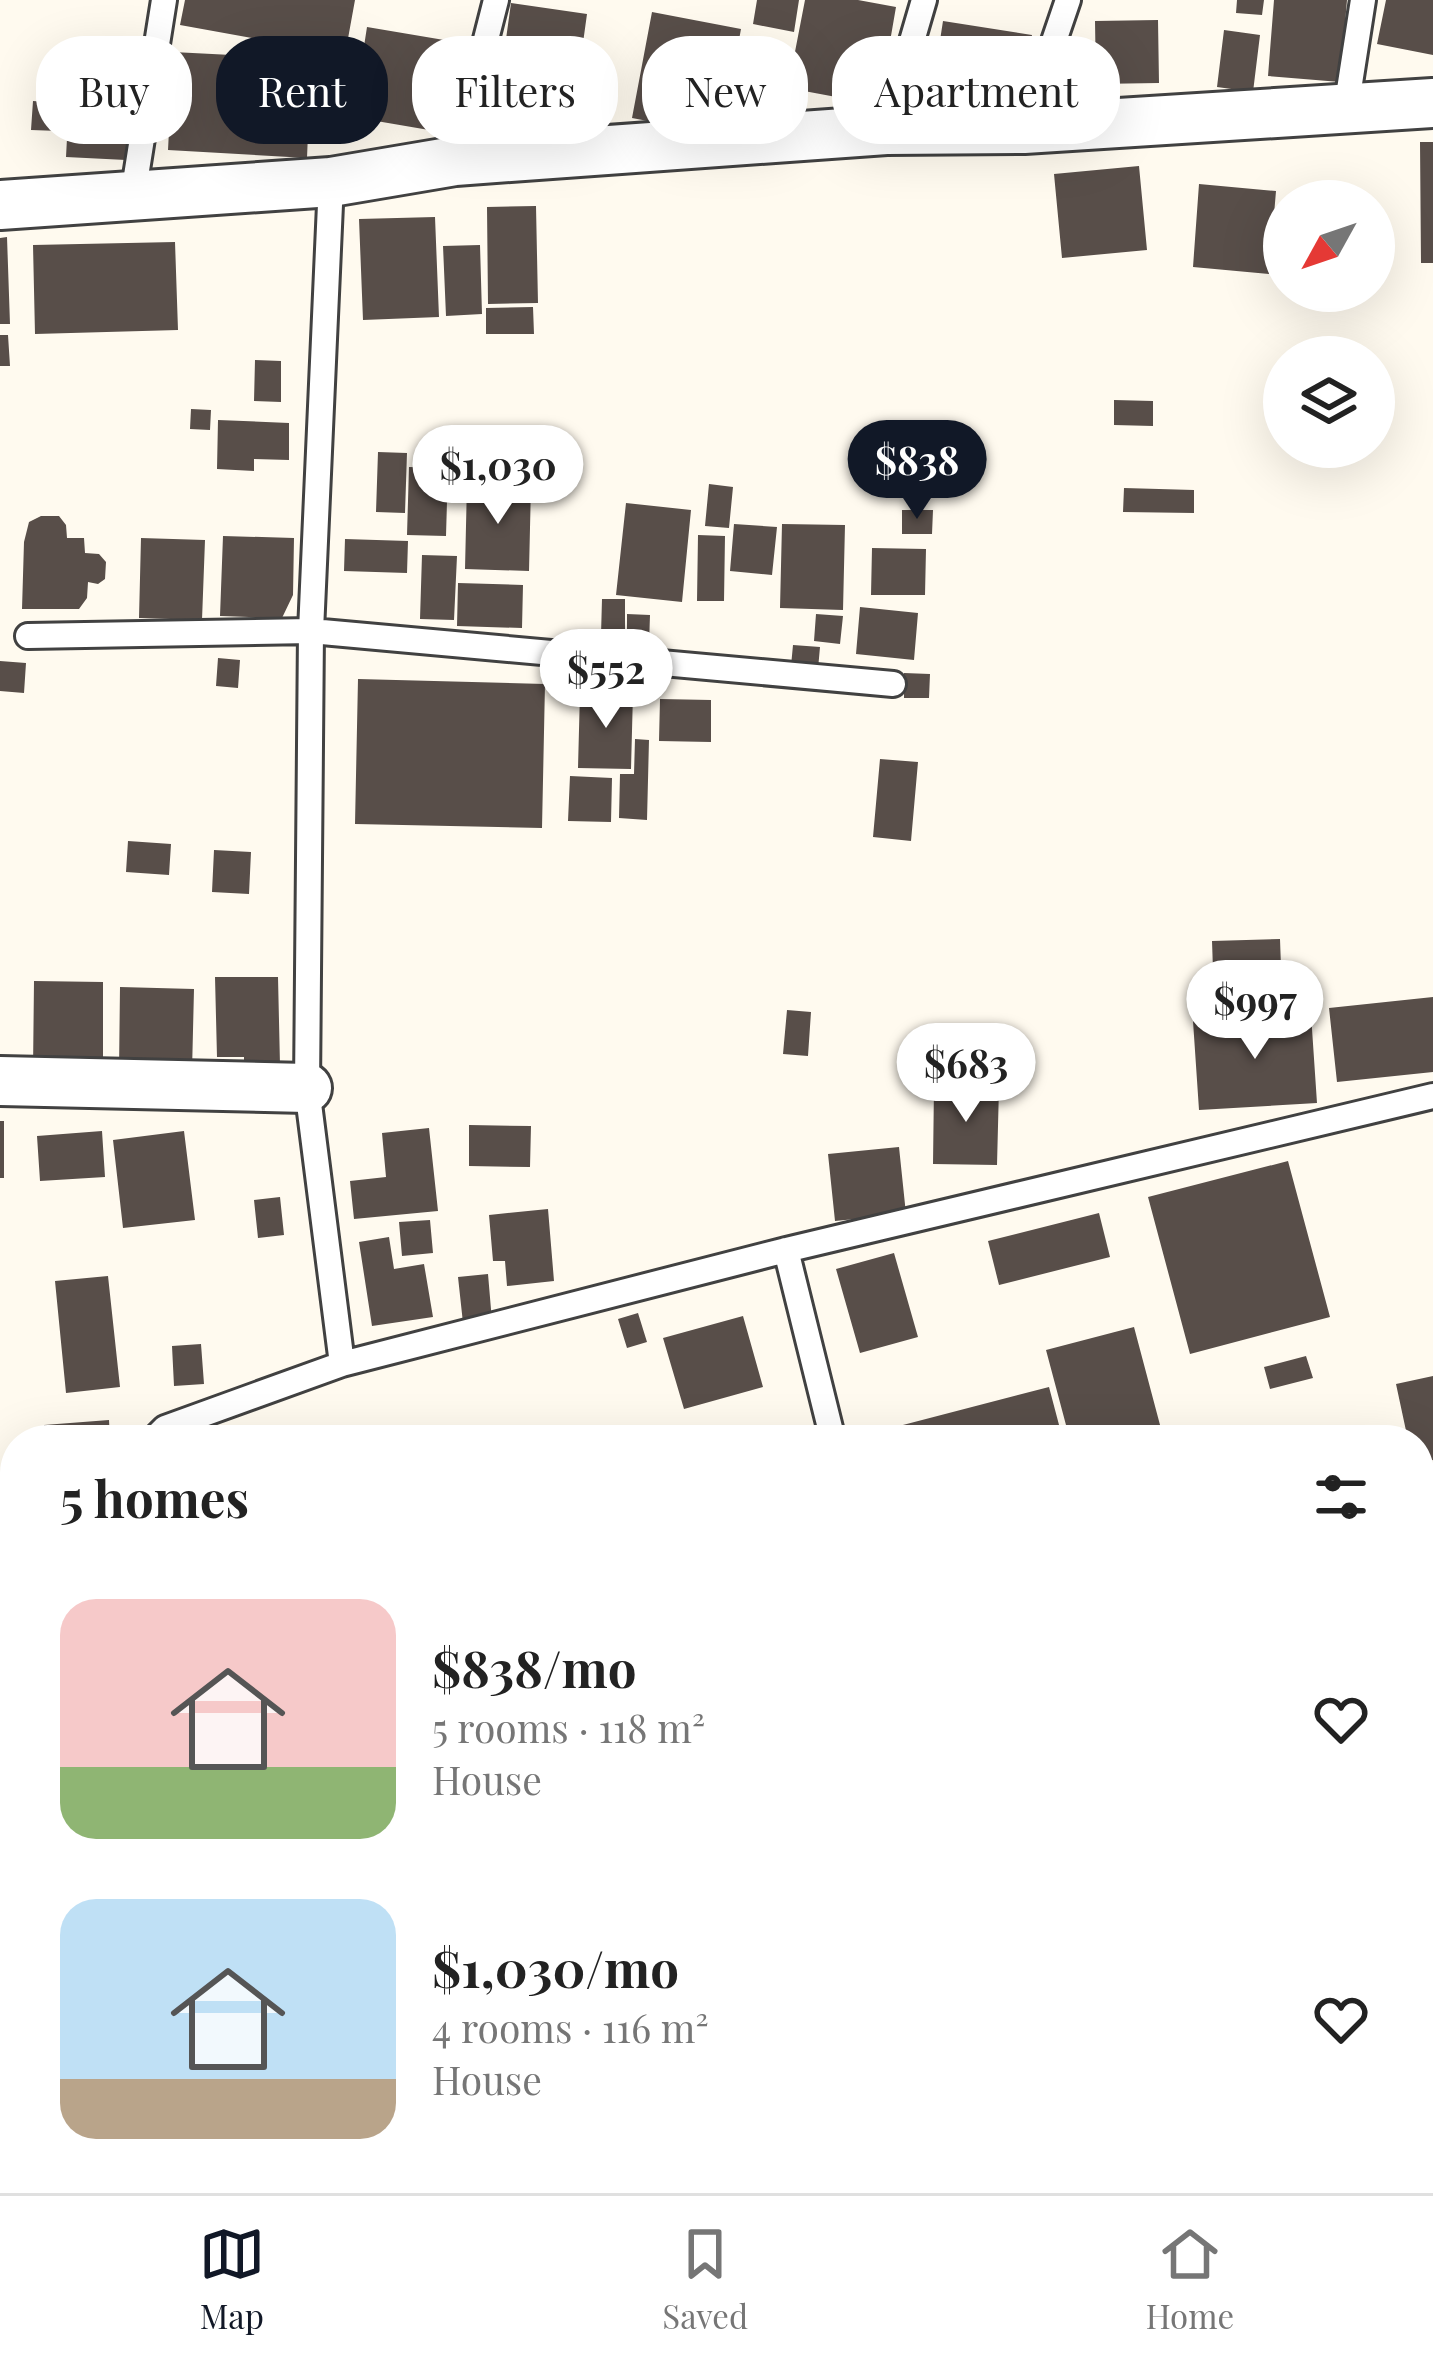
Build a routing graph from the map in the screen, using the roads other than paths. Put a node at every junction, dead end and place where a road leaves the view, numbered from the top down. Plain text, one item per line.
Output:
1 (164, 0) edge
2 (496, 0) edge
3 (923, 0) edge
4 (1068, 0) edge
5 (1364, 0) edge
6 (913, 36) edge
7 (1056, 36) edge
8 (1433, 103) edge
9 (1346, 109) junction
10 (1120, 123) edge
11 (832, 134) edge
12 (455, 161) junction
13 (331, 182) junction
14 (133, 195) junction
15 (0, 205) edge
16 (311, 631) junction
17 (28, 636) dead end
18 (893, 684) dead end
19 (0, 1081) edge
20 (307, 1088) junction
21 (1433, 1096) edge
22 (787, 1250) junction
23 (342, 1364) junction
24 (173, 1425) edge
25 (829, 1425) edge

1 - 14 lane
2 - 12 lane
3 - 6 lane
4 - 7 lane
5 - 9 lane
8 - 9 street
9 - 10 street
11 - 12 street
12 - 13 street
13 - 14 street
13 - 16 lane
14 - 15 street
16 - 17 lane
16 - 18 lane
16 - 20 lane
19 - 20 street
20 - 23 lane
21 - 22 lane
22 - 23 lane
22 - 25 lane
23 - 24 lane

